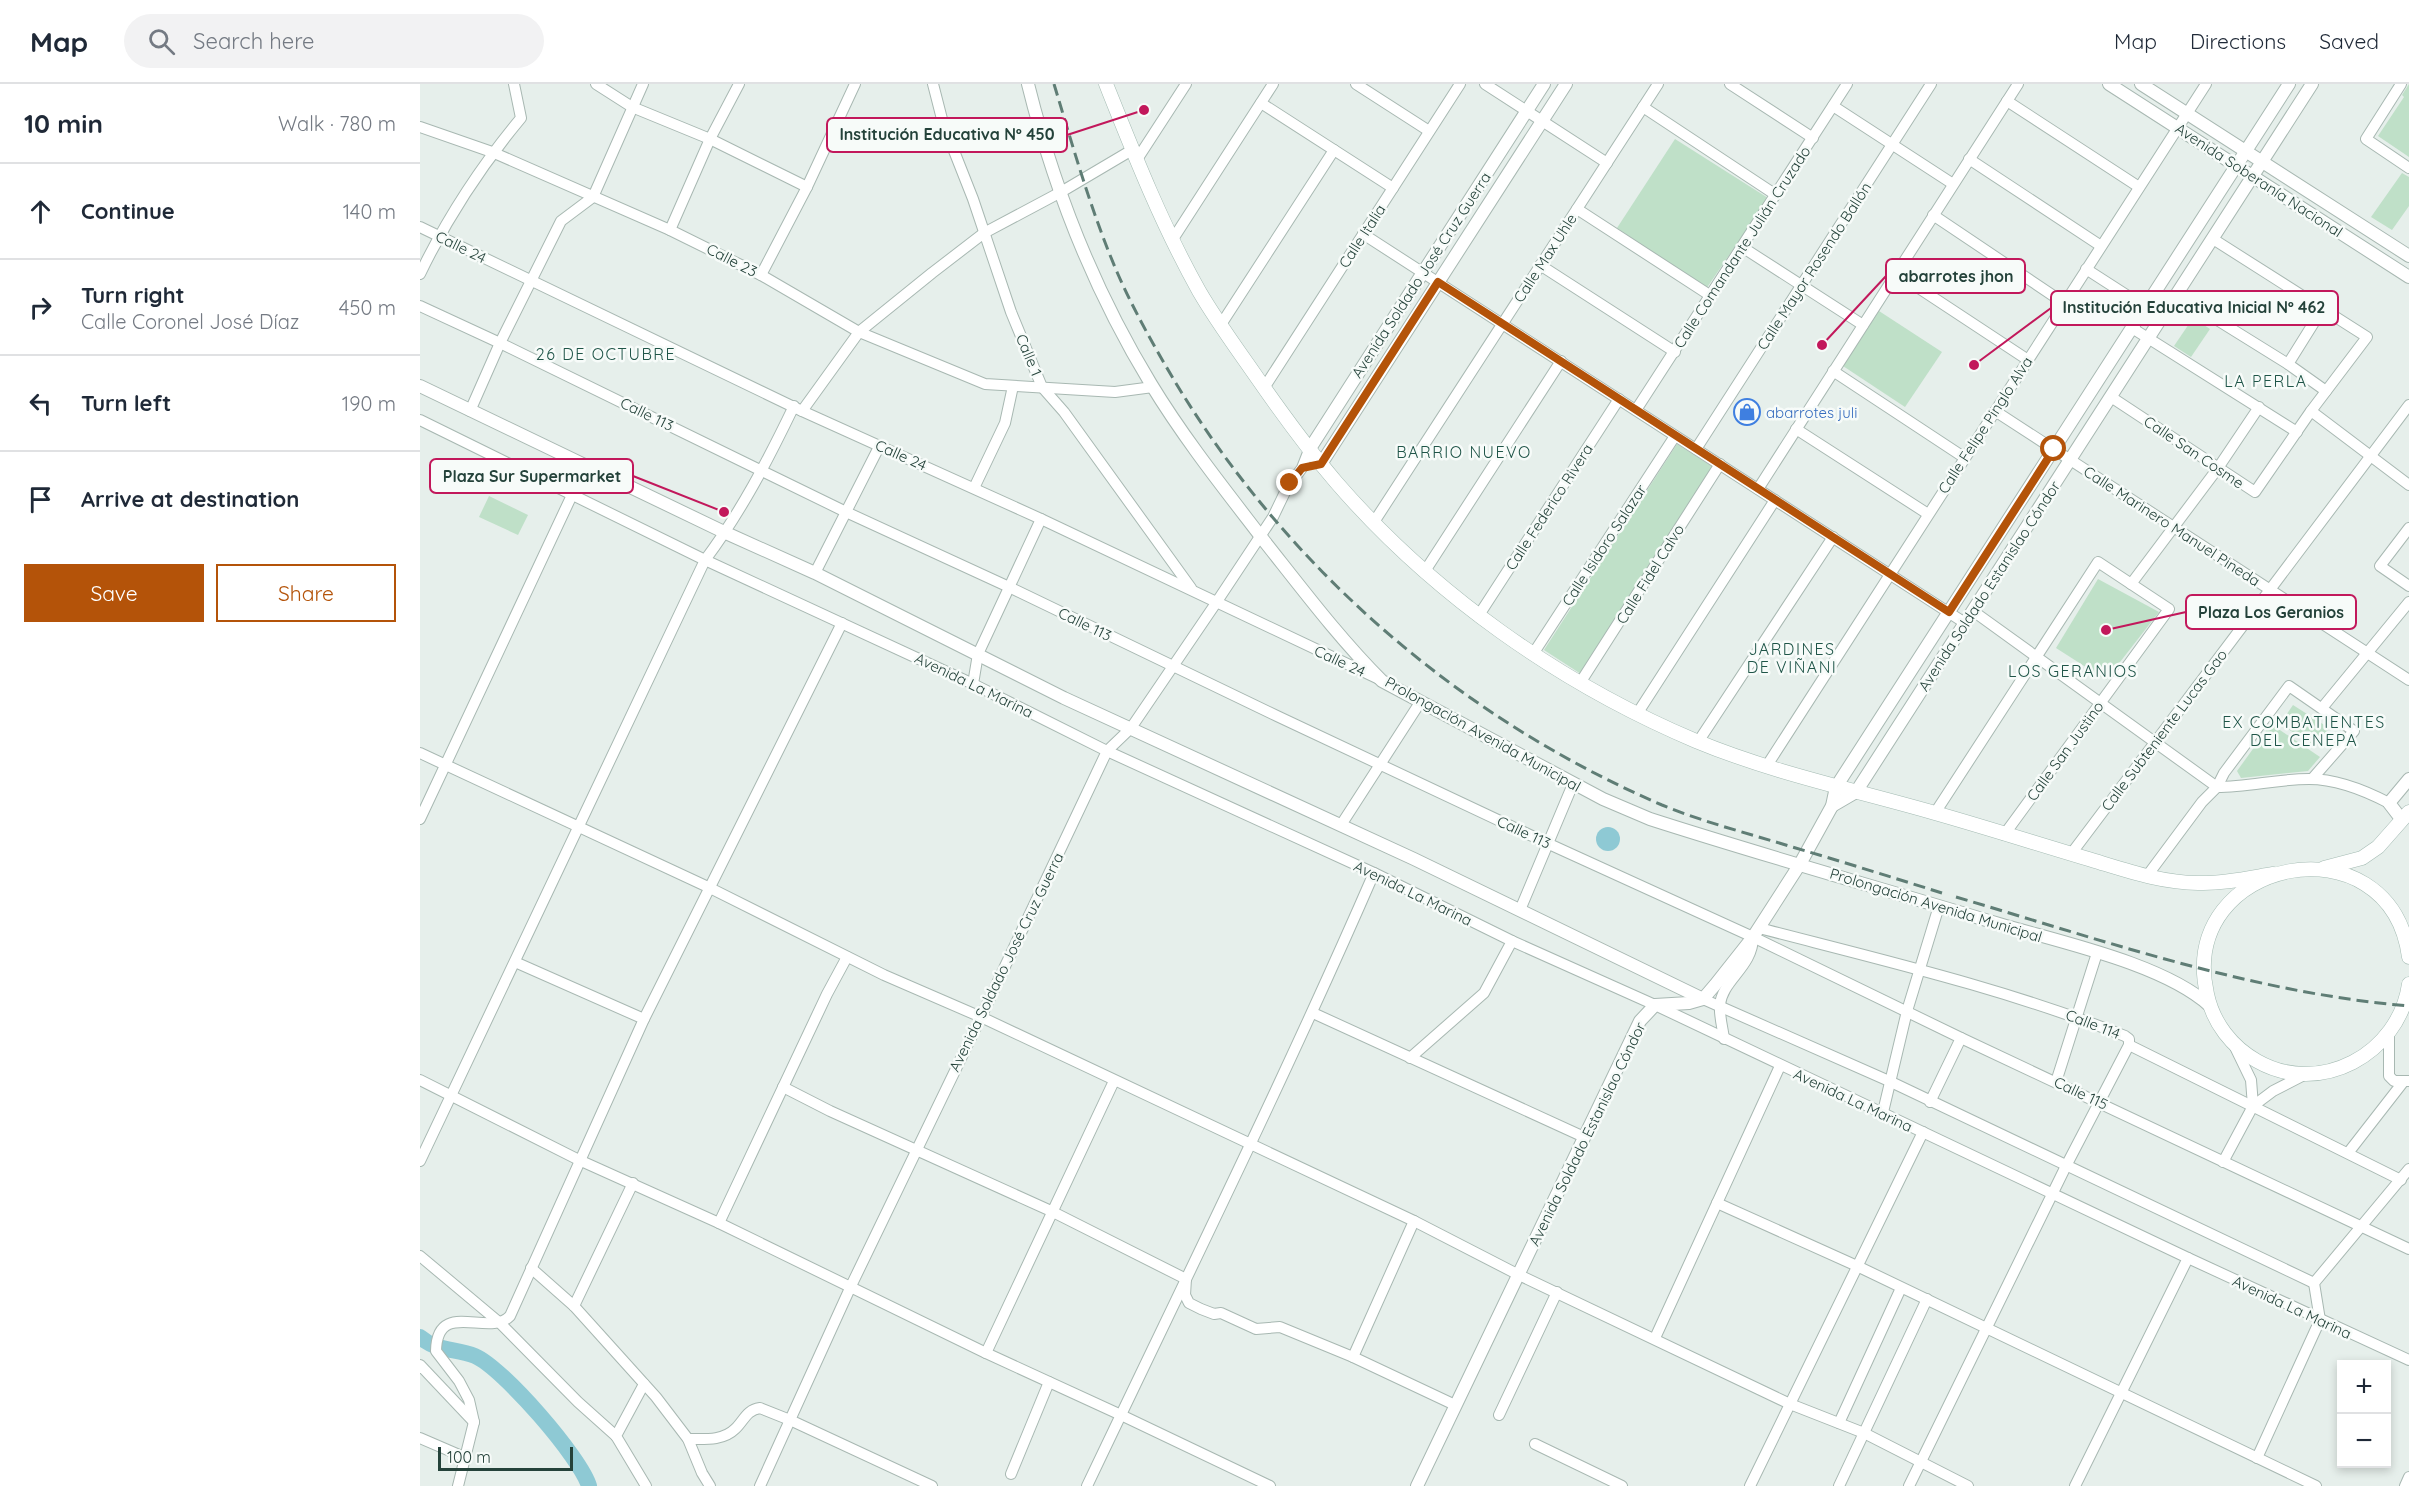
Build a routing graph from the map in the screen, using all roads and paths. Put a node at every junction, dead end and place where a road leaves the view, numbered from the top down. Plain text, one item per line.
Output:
1 (514, 84) edge
2 (596, 84) edge
3 (643, 84) edge
4 (739, 84) edge
5 (855, 84) edge
6 (933, 84) edge
7 (1028, 84) edge
8 (1106, 84) edge
9 (1186, 84) edge
10 (1273, 84) edge
11 (1356, 84) edge
12 (1460, 84) edge
13 (1485, 84) edge
14 (1544, 84) edge
15 (1566, 84) edge
16 (1658, 84) edge
17 (1730, 84) edge
18 (1847, 84) edge
19 (1931, 84) edge
20 (2018, 84) edge
21 (2109, 84) edge
22 (2142, 84) edge
23 (2206, 84) edge
24 (2289, 84) edge
25 (2313, 84) edge
26 (2401, 84) edge
27 (2007, 101) junction
28 (1261, 103) junction
29 (1833, 106) junction
30 (632, 107) junction
31 (1643, 107) junction
32 (1527, 111) junction
33 (2186, 113) junction
34 (1542, 121) junction
35 (420, 127) edge
36 (2177, 128) junction
37 (1430, 131) junction
38 (1813, 138) junction
39 (710, 139) junction
40 (1892, 145) junction
41 (1334, 150) junction
42 (2246, 151) junction
43 (492, 152) junction
44 (1134, 155) junction
45 (1969, 159) junction
46 (2262, 162) junction
47 (1607, 163) junction
48 (2236, 166) junction
49 (2409, 168) edge
50 (2253, 177) junction
51 (1953, 184) junction
52 (807, 187) junction
53 (2139, 187) junction
54 (1393, 188) junction
55 (1061, 192) junction
56 (1776, 195) junction
57 (593, 197) junction
58 (1577, 209) junction
59 (1933, 215) junction
60 (420, 227) edge
61 (670, 230) junction
62 (984, 233) junction
63 (1364, 234) junction
64 (2374, 234) junction
65 (439, 236) junction
66 (2212, 239) junction
67 (1173, 240) junction
68 (2101, 246) junction
69 (1742, 247) junction
70 (2363, 248) junction
71 (2409, 256) edge
72 (1540, 265) junction
73 (2086, 269) junction
74 (1423, 272) junction
75 (1896, 273) junction
76 (420, 274) edge
77 (761, 275) junction
78 (2409, 277) edge
79 (531, 281) junction
80 (1438, 282) junction
81 (1801, 285) junction
82 (2177, 295) junction
83 (1711, 296) junction
84 (2064, 303) junction
85 (420, 306) edge
86 (2145, 307) junction
87 (2323, 308) junction
88 (1503, 324) junction
89 (1863, 325) junction
90 (1220, 326) junction
91 (2132, 328) junction
92 (859, 332) junction
93 (2148, 339) junction
94 (500, 343) junction
95 (1675, 351) junction
96 (2028, 360) junction
97 (1561, 362) junction
98 (2288, 364) junction
99 (1833, 371) junction
100 (420, 386) edge
101 (1013, 386) junction
102 (1042, 387) junction
103 (1153, 387) junction
104 (1264, 388) junction
105 (2326, 391) junction
106 (2111, 397) junction
107 (1619, 399) junction
108 (2409, 405) edge
109 (2259, 407) junction
110 (798, 408) junction
111 (1636, 410) junction
112 (470, 411) junction
113 (1995, 411) junction
114 (2311, 411) junction
115 (420, 420) edge
116 (1796, 429) junction
117 (2297, 432) junction
118 (1675, 435) junction
119 (880, 445) junction
120 (1696, 449) junction
121 (2054, 449) junction
122 (1309, 450) junction
123 (2371, 456) junction
124 (1965, 458) junction
125 (2070, 460) junction
126 (1321, 464) junction
127 (1720, 464) junction
128 (1302, 468) junction
129 (2218, 468) junction
130 (763, 471) junction
131 (2409, 485) edge
132 (974, 488) junction
133 (1758, 489) junction
134 (572, 495) junction
135 (1775, 500) junction
136 (846, 512) junction
137 (1928, 514) junction
138 (1041, 519) junction
139 (1374, 522) junction
140 (2172, 526) junction
141 (2409, 528) edge
142 (726, 533) junction
143 (1260, 535) junction
144 (1833, 537) junction
145 (705, 560) junction
146 (1425, 571) junction
147 (815, 573) junction
148 (1890, 574) junction
149 (2131, 584) junction
150 (2409, 586) edge
151 (1009, 587) junction
152 (1192, 590) junction
153 (2270, 590) junction
154 (2409, 602) edge
155 (1216, 603) junction
156 (1973, 611) junction
157 (1949, 612) junction
158 (1479, 615) junction
159 (842, 623) junction
160 (1965, 623) junction
161 (978, 654) junction
162 (1533, 654) junction
163 (2368, 654) junction
164 (2037, 656) junction
165 (1173, 666) junction
166 (2409, 680) edge
167 (1382, 681) junction
168 (1580, 683) junction
169 (973, 684) junction
170 (1421, 701) junction
171 (2101, 702) junction
172 (2322, 708) junction
173 (1637, 714) junction
174 (1131, 728) junction
175 (2156, 741) junction
176 (1698, 742) junction
177 (1107, 750) junction
178 (420, 753) edge
179 (446, 764) junction
180 (1381, 764) junction
181 (1766, 767) junction
182 (2312, 779) junction
183 (2409, 780) edge
184 (1573, 783) junction
185 (1836, 787) junction
186 (2217, 787) junction
187 (1856, 792) junction
188 (2389, 804) junction
189 (1832, 806) junction
190 (1935, 813) junction
191 (2405, 816) edge
192 (420, 819) edge
193 (578, 825) junction
194 (1341, 825) junction
195 (2004, 835) junction
196 (1549, 844) junction
197 (2071, 854) junction
198 (1800, 864) junction
199 (2320, 869) junction
200 (1374, 873) junction
201 (2273, 874) junction
202 (2147, 876) junction
203 (708, 887) junction
204 (1939, 906) junction
205 (1520, 910) junction
206 (1756, 933) junction
207 (1512, 941) junction
208 (2408, 949) edge
209 (2097, 953) junction
210 (848, 957) junction
211 (514, 962) junction
212 (1918, 969) junction
213 (2409, 984) edge
214 (1703, 999) junction
215 (1655, 1005) junction
216 (1720, 1005) junction
217 (2210, 1005) junction
218 (1907, 1011) junction
219 (1313, 1013) junction
220 (981, 1017) junction
221 (2077, 1017) junction
222 (644, 1019) junction
223 (2398, 1026) edge
224 (1961, 1038) junction
225 (1724, 1039) junction
226 (2231, 1041) junction
227 (2129, 1044) junction
228 (1410, 1058) junction
229 (1780, 1066) junction
230 (2306, 1074) junction
231 (420, 1080) edge
232 (1114, 1081) junction
233 (1889, 1081) junction
234 (2406, 1081) edge
235 (2056, 1082) junction
236 (783, 1087) junction
237 (450, 1094) junction
238 (1930, 1102) junction
239 (2099, 1102) junction
240 (2253, 1106) junction
241 (1883, 1112) junction
242 (1923, 1132) junction
243 (1584, 1137) junction
244 (1252, 1145) junction
245 (915, 1150) junction
246 (2348, 1153) junction
247 (579, 1160) junction
248 (420, 1161) edge
249 (2223, 1161) junction
250 (2066, 1166) junction
251 (2409, 1169) edge
252 (2401, 1180) junction
253 (633, 1183) junction
254 (2053, 1193) junction
255 (1717, 1203) junction
256 (1052, 1211) junction
257 (1414, 1221) junction
258 (719, 1223) junction
259 (2363, 1226) junction
260 (2409, 1249) edge
261 (420, 1256) edge
262 (2188, 1258) junction
263 (1857, 1266) junction
264 (531, 1268) junction
265 (1519, 1275) junction
266 (1186, 1280) junction
267 (2314, 1283) junction
268 (851, 1286) junction
269 (1900, 1288) junction
270 (1557, 1292) junction
271 (1927, 1299) junction
272 (574, 1306) junction
273 (2320, 1320) junction
274 (500, 1323) junction
275 (1988, 1328) junction
276 (1654, 1338) junction
277 (986, 1353) junction
278 (1353, 1357) junction
279 (2409, 1360) edge
280 (420, 1365) edge
281 (1049, 1382) junction
282 (644, 1384) junction
283 (2121, 1392) junction
284 (1455, 1404) junction
285 (1790, 1404) junction
286 (1121, 1414) junction
287 (1499, 1415) dead end
288 (790, 1420) junction
289 (474, 1422) junction
290 (1839, 1423) junction
291 (1864, 1433) junction
292 (616, 1436) junction
293 (420, 1438) edge
294 (688, 1439) junction
295 (1535, 1444) dead end
296 (464, 1457) junction
297 (2257, 1458) junction
298 (1920, 1462) junction
299 (1011, 1474) dead end
300 (2409, 1477) edge
301 (458, 1486) edge
302 (646, 1486) edge
303 (710, 1486) edge
304 (760, 1486) edge
305 (932, 1486) edge
306 (1088, 1486) edge
307 (1270, 1486) edge
308 (1417, 1486) edge
309 (1622, 1486) edge
310 (1750, 1486) edge
311 (1839, 1486) edge
312 (1910, 1486) edge
313 (1968, 1486) edge
314 (2075, 1486) edge
315 (2316, 1486) edge
316 (2405, 1486) edge

1 - 43 street
2 - 30 street
3 - 30 street
4 - 39 street
5 - 52 street
6 - 62 street, Calle 1
7 - 55 street, Prolongación Avenida Municipal
8 - 44 main road, Prolongación Avenida Municipal
9 - 44 street
10 - 28 street
11 - 37 street
12 - 37 street, Calle Italia
13 - 32 street
14 - 32 street, Avenida Soldado José Cruz Guerra
15 - 34 street, Avenida Soldado José Cruz Guerra
16 - 31 street, Calle Max Uhle
17 - 38 street
18 - 29 street, Calle Comandante Julián Cruzado
19 - 40 street, Calle Mayor Rosendo Ballón
20 - 27 street
21 - 36 street, Avenida Soberanía Nacional
22 - 33 street, Avenida Soberanía Nacional
23 - 33 street, Calle Felipe Pinglo Alva
24 - 42 street, Avenida Soldado Estanislao Cóndor
25 - 46 street, Avenida Soldado Estanislao Cóndor
26 - 49 street
27 - 45 street
27 - 53 street
28 - 41 street
28 - 67 street
29 - 38 street, Calle Comandante Julián Cruzado
29 - 40 street
30 - 39 street
30 - 57 street
31 - 47 street, Calle Max Uhle
31 - 56 street
32 - 34 street
32 - 74 street, Avenida Soldado José Cruz Guerra
33 - 36 street, Calle Felipe Pinglo Alva
33 - 42 street, Avenida Soberanía Nacional
34 - 47 street
34 - 80 street, Avenida Soldado José Cruz Guerra
35 - 43 street, Calle 23
36 - 48 street, Avenida Soberanía Nacional
36 - 53 street, Calle Felipe Pinglo Alva
37 - 54 street, Calle Italia
38 - 56 street, Calle Comandante Julián Cruzado
39 - 52 street
39 - 61 street
40 - 51 street
40 - 81 street, Calle Mayor Rosendo Ballón
41 - 54 street
41 - 90 street
42 - 46 street, Avenida Soberanía Nacional
42 - 48 street, Avenida Soldado Estanislao Cóndor
43 - 57 street, Calle 23
43 - 65 street
44 - 55 street
44 - 67 main road, Prolongación Avenida Municipal
45 - 51 street
45 - 68 street
46 - 50 street, Avenida Soldado Estanislao Cóndor
46 - 64 street, Avenida Soberanía Nacional
47 - 58 street, Calle Max Uhle
48 - 50 street, Avenida Soberanía Nacional
48 - 86 street, Avenida Soldado Estanislao Cóndor
50 - 66 street, Avenida Soldado Estanislao Cóndor
50 - 70 street, Avenida Soberanía Nacional
51 - 59 street
52 - 77 street
53 - 68 street, Calle Felipe Pinglo Alva
54 - 63 street, Calle Italia
55 - 62 street
55 - 103 street, Prolongación Avenida Municipal
56 - 69 street, Calle Comandante Julián Cruzado
57 - 61 street, Calle 23
57 - 79 street
58 - 72 street, Calle Max Uhle
58 - 83 street
59 - 75 street
59 - 84 street
60 - 65 street, Calle 24
61 - 77 street, Calle 23
62 - 92 street
62 - 102 street, Calle 1
63 - 74 street
63 - 104 street, Calle Italia
64 - 70 street
64 - 71 street, Avenida Soberanía Nacional
65 - 76 street
65 - 79 street, Calle 24
66 - 82 street, Avenida Soldado Estanislao Cóndor
66 - 87 street
67 - 90 main road, Prolongación Avenida Municipal
68 - 73 street, Calle Felipe Pinglo Alva
69 - 81 street
69 - 83 street, Calle Comandante Julián Cruzado
70 - 78 street, Avenida Soberanía Nacional
72 - 88 street, Calle Max Uhle
72 - 95 street
73 - 84 street, Calle Felipe Pinglo Alva
73 - 86 street
74 - 80 street
74 - 122 street, Avenida Soldado José Cruz Guerra
75 - 89 street
75 - 96 street
77 - 92 street, Calle 23
79 - 94 street
79 - 110 street, Calle 24
80 - 88 street
80 - 126 street, Avenida Soldado José Cruz Guerra
81 - 89 street
81 - 120 street, Calle Mayor Rosendo Ballón
82 - 93 street, Avenida Soldado Estanislao Cóndor
82 - 98 street
83 - 95 street, Calle Comandante Julián Cruzado
84 - 96 street, Calle Felipe Pinglo Alva
85 - 94 street, Calle 113
86 - 91 street, Avenida Soldado Estanislao Cóndor
87 - 98 street
87 - 105 street, Calle San Cosme
88 - 97 street
88 - 139 street, Calle Max Uhle
89 - 99 street
90 - 104 main road, Prolongación Avenida Municipal
91 - 93 street
91 - 121 street, Avenida Soldado Estanislao Cóndor
92 - 101 street, Calle 23
92 - 110 street
93 - 106 street, Avenida Soldado Estanislao Cóndor
93 - 109 street
94 - 112 street
94 - 130 street, Calle 113
95 - 111 street, Calle Comandante Julián Cruzado
96 - 113 street, Calle Felipe Pinglo Alva
97 - 107 street
97 - 146 street
98 - 105 street
99 - 116 street
99 - 124 street
100 - 112 street, Avenida La Marina
101 - 102 street, Calle 23
101 - 132 street
102 - 103 street, Calle 23
102 - 152 street, Calle 1
103 - 143 street, Prolongación Avenida Municipal
104 - 122 main road, Prolongación Avenida Municipal
105 - 114 street, Calle San Cosme
106 - 125 street, Avenida Soldado Estanislao Cóndor
106 - 129 street, Calle San Cosme
107 - 111 street
107 - 158 street, Calle Federico Rivera
108 - 123 street, Calle Subteniente Lucas Gao
109 - 117 street
109 - 129 street
110 - 119 street, Calle 24
110 - 130 street
111 - 118 street
112 - 142 street, Avenida La Marina
113 - 121 street, Calle Marinero Manuel Pineda
113 - 124 street, Calle Felipe Pinglo Alva
114 - 117 street, Calle San Cosme
114 - 123 street
115 - 134 street, Avenida La Marina
116 - 133 street
116 - 137 street
117 - 129 street, Calle San Cosme
118 - 120 street
118 - 162 street, Calle Isidoro Salazar
119 - 132 street, Calle 24
119 - 136 street
120 - 127 street
121 - 125 street, Calle Marinero Manuel Pineda
121 - 157 street, Avenida Soldado Estanislao Cóndor
122 - 126 main road, Prolongación Avenida Municipal
122 - 128 street, Avenida Soldado José Cruz Guerra
123 - 131 street
123 - 153 street, Calle Subteniente Lucas Gao
124 - 137 street, Calle Felipe Pinglo Alva
125 - 140 street, Calle Marinero Manuel Pineda
125 - 156 street, Avenida Soldado Estanislao Cóndor
126 - 128 street
126 - 139 main road, Prolongación Avenida Municipal
127 - 133 street
127 - 168 street, Calle Fidel Calvo
128 - 143 street, Avenida Soldado José Cruz Guerra
129 - 140 street
130 - 136 street, Calle 113
130 - 142 street
132 - 138 street, Calle 24
133 - 135 street
134 - 145 street, Avenida La Marina
134 - 179 street
135 - 144 street
135 - 173 street
136 - 147 street
136 - 151 street, Calle 113
137 - 148 street, Calle Felipe Pinglo Alva
138 - 151 street
138 - 152 street, Calle 24
139 - 146 main road, Prolongación Avenida Municipal
140 - 149 street
140 - 153 street, Calle Marinero Manuel Pineda
141 - 150 street
142 - 145 street
142 - 147 street, Avenida La Marina
143 - 155 street, Avenida Soldado José Cruz Guerra
143 - 167 street, Prolongación Avenida Municipal
144 - 148 street
144 - 176 street
145 - 159 street, Avenida La Marina
145 - 193 street
146 - 158 main road, Prolongación Avenida Municipal
147 - 161 street, Avenida La Marina
148 - 157 street
148 - 181 street, Calle Felipe Pinglo Alva
149 - 164 street
149 - 171 street, Calle San Justino
151 - 161 street
151 - 165 street, Calle 113
152 - 155 street, Calle 24
153 - 163 street, Calle Marinero Manuel Pineda
153 - 175 street, Calle Subteniente Lucas Gao
154 - 163 street
155 - 165 street, Avenida Soldado José Cruz Guerra
155 - 167 street, Calle 24
156 - 160 street, Avenida Soldado Estanislao Cóndor
156 - 164 street
157 - 160 street
157 - 185 street, Avenida Soldado Estanislao Cóndor
158 - 162 main road, Prolongación Avenida Municipal
159 - 169 street, Avenida La Marina
159 - 203 street
160 - 187 street, Avenida Soldado Estanislao Cóndor
161 - 169 street
161 - 174 street, Avenida La Marina
162 - 168 main road, Prolongación Avenida Municipal
163 - 166 street, Calle Marinero Manuel Pineda
163 - 172 street
164 - 171 street
164 - 190 street
165 - 174 street, Avenida Soldado José Cruz Guerra
165 - 180 street, Calle 113
167 - 170 street, Prolongación Avenida Municipal
168 - 173 main road, Prolongación Avenida Municipal
169 - 177 street, Avenida La Marina
170 - 180 street
170 - 184 street, Prolongación Avenida Municipal
171 - 175 street
171 - 195 street, Calle San Justino
172 - 182 street
172 - 186 street
173 - 176 main road, Prolongación Avenida Municipal
174 - 177 street, Avenida Soldado José Cruz Guerra
174 - 194 street, Avenida La Marina
175 - 186 street
175 - 197 street, Calle Subteniente Lucas Gao
176 - 181 main road, Prolongación Avenida Municipal
177 - 200 street, Avenida La Marina
177 - 220 street, Avenida Soldado José Cruz Guerra
178 - 179 street
179 - 192 street
179 - 193 street
180 - 194 street
180 - 196 street, Calle 113
181 - 185 main road, Prolongación Avenida Municipal
182 - 186 street
182 - 188 street
183 - 188 street
184 - 196 street
184 - 198 street, Prolongación Avenida Municipal
185 - 187 main road, Prolongación Avenida Municipal
185 - 189 street, Avenida Soldado Estanislao Cóndor
186 - 202 street
187 - 189 street, Avenida Soldado Estanislao Cóndor
187 - 190 main road, Prolongación Avenida Municipal
188 - 191 street
189 - 198 street, Avenida Soldado Estanislao Cóndor
190 - 195 main road, Prolongación Avenida Municipal
191 - 199 main road
193 - 203 street
193 - 211 street
194 - 205 street, Avenida La Marina
195 - 197 main road, Prolongación Avenida Municipal
196 - 205 street
196 - 206 street, Calle 113
197 - 202 main road, Prolongación Avenida Municipal
198 - 204 street, Prolongación Avenida Municipal
198 - 206 street, Avenida Soldado Estanislao Cóndor
199 - 201 main road, Prolongación Avenida Municipal
199 - 208 main road, Prolongación Avenida Municipal
200 - 207 street, Avenida La Marina
200 - 219 street
201 - 202 main road, Prolongación Avenida Municipal
201 - 217 main road, Prolongación Avenida Municipal
203 - 210 street
203 - 222 street
204 - 209 street, Prolongación Avenida Municipal
204 - 212 street
205 - 214 street, Avenida La Marina
206 - 212 street, Calle 114
206 - 214 street, Avenida Soldado Estanislao Cóndor
206 - 216 street
206 - 218 street, Calle 115
207 - 215 street, Avenida La Marina
207 - 228 street
209 - 217 street, Prolongación Avenida Municipal
209 - 221 street
210 - 220 street
210 - 236 street
211 - 222 street
211 - 237 street
212 - 218 street
212 - 221 street, Calle 114
213 - 223 main road, Prolongación Avenida Municipal
214 - 215 street, Avenida Soldado Estanislao Cóndor
214 - 216 street, Avenida La Marina
215 - 225 street, Avenida La Marina
215 - 243 street, Avenida Soldado Estanislao Cóndor
216 - 225 street
216 - 233 street, Avenida La Marina
217 - 226 main road, Prolongación Avenida Municipal
218 - 224 street, Calle 115
218 - 233 street
219 - 228 street
219 - 244 street
220 - 232 street
220 - 245 street, Avenida Soldado José Cruz Guerra
221 - 227 street, Calle 114
221 - 235 street
222 - 247 street
223 - 230 main road, Prolongación Avenida Municipal
223 - 234 street
224 - 235 street, Calle 115
224 - 238 street
225 - 229 street, Avenida La Marina
226 - 230 main road, Prolongación Avenida Municipal
226 - 240 street
227 - 239 street
227 - 240 street, Calle 114
228 - 243 street
229 - 241 street, Avenida La Marina
229 - 255 street
230 - 240 street
231 - 237 street
232 - 244 street
232 - 256 street
233 - 238 street, Avenida La Marina
233 - 241 street
234 - 246 street
235 - 239 street, Calle 115
236 - 245 street
236 - 258 street
237 - 247 street
237 - 248 street
238 - 250 street, Avenida La Marina
239 - 249 street, Calle 115
239 - 250 street
240 - 246 street, Calle 114
240 - 249 street
241 - 242 street, Avenida La Marina
242 - 254 street, Avenida La Marina
242 - 263 street
243 - 265 street, Avenida Soldado Estanislao Cóndor
244 - 257 street
244 - 266 street
245 - 256 street
245 - 268 street, Avenida Soldado José Cruz Guerra
246 - 252 street, Calle 114
247 - 253 street
247 - 264 street
249 - 259 street, Calle 115
250 - 254 street
250 - 267 street, Avenida La Marina
251 - 252 street
252 - 259 street
253 - 258 street
253 - 272 street
254 - 262 street, Avenida La Marina
254 - 275 street
255 - 263 street
255 - 276 street
256 - 266 street
256 - 277 street
257 - 265 street
257 - 278 street
258 - 268 street
259 - 260 street, Calle 115
259 - 267 street
261 - 274 street
262 - 273 street, Avenida La Marina
262 - 283 street
263 - 269 street
263 - 285 street
264 - 272 street
264 - 274 street
265 - 270 street
265 - 284 street, Avenida Soldado Estanislao Cóndor
266 - 278 street
266 - 286 street
267 - 273 street
268 - 277 street
268 - 288 street, Avenida Soldado José Cruz Guerra
269 - 271 street
269 - 290 street
270 - 276 street
270 - 287 street
271 - 275 street
271 - 291 street
272 - 282 street
273 - 279 street, Avenida La Marina
273 - 297 street
274 - 289 street
274 - 292 street
275 - 283 street
275 - 298 street
276 - 285 street
277 - 281 street
278 - 284 street
280 - 289 street
281 - 286 street
281 - 299 street
282 - 292 street
282 - 294 street
283 - 297 street
283 - 314 street
284 - 308 street, Avenida Soldado Estanislao Cóndor
285 - 290 street
285 - 310 street
286 - 306 street
286 - 307 street
288 - 294 street
288 - 304 street, Avenida Soldado José Cruz Guerra
288 - 305 street
289 - 296 street
290 - 291 street
291 - 298 street
291 - 311 street
292 - 302 street
293 - 296 street
294 - 303 street
295 - 309 street
296 - 301 street
297 - 315 street
298 - 312 street
298 - 313 street
300 - 316 street

